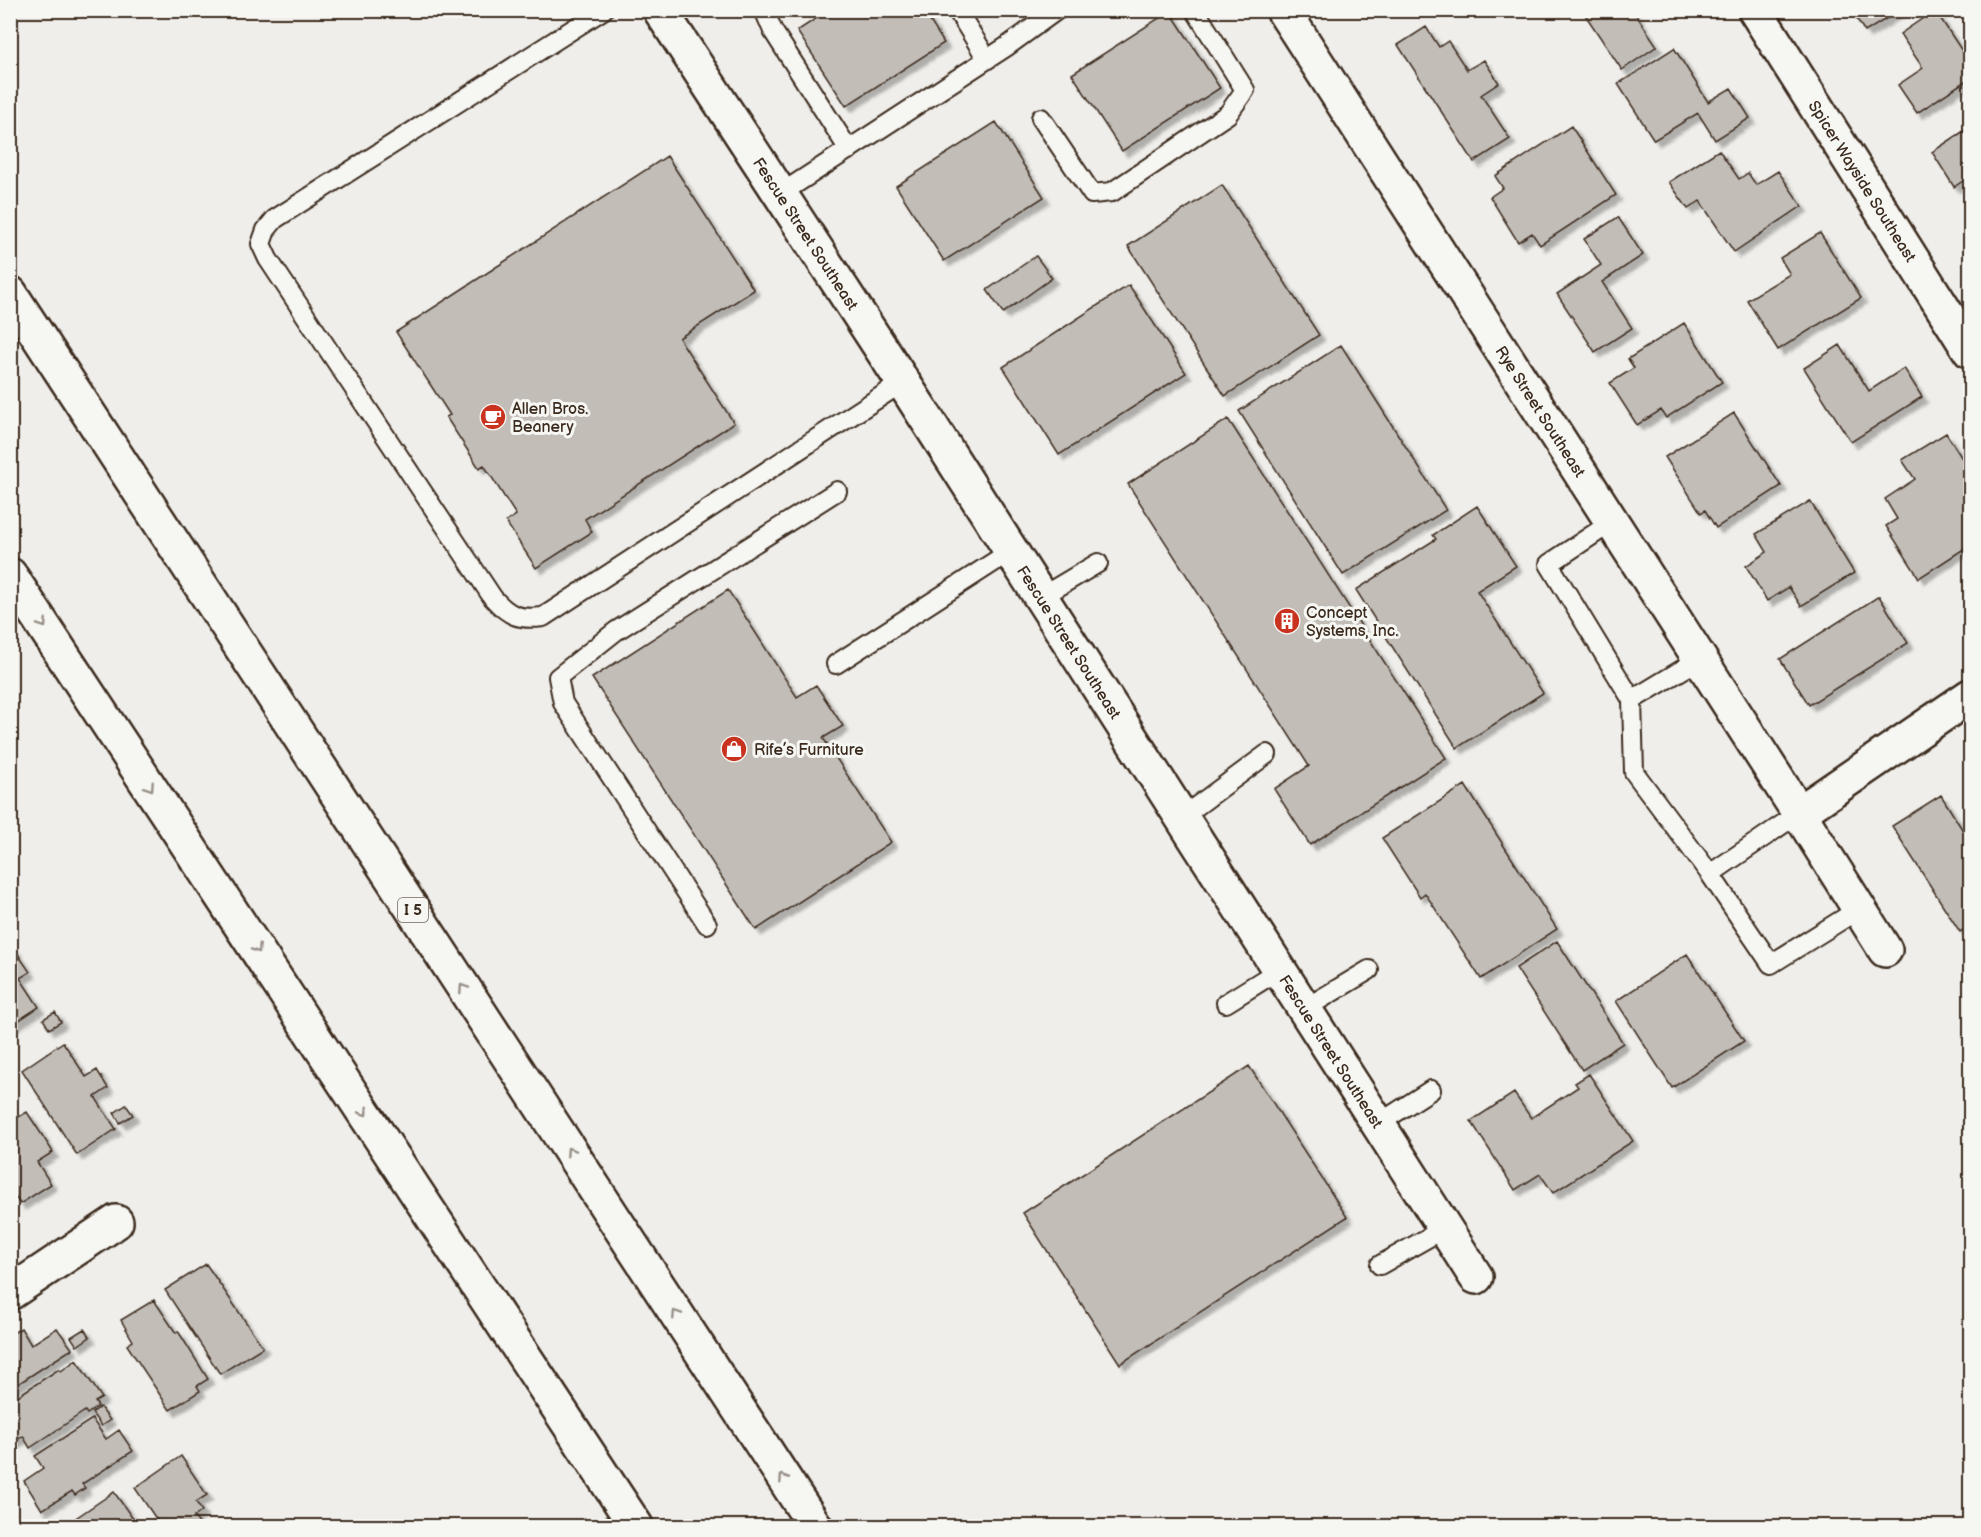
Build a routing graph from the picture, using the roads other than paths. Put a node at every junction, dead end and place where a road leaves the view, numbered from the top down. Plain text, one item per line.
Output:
1 (603, 10) edge
2 (660, 10) edge
3 (764, 10) edge
4 (957, 10) edge
5 (1057, 10) edge
6 (1195, 10) edge
7 (1283, 10) edge
8 (1755, 10) edge
9 (987, 59) junction
10 (1041, 118) dead end
11 (849, 150) junction
12 (780, 194) junction
13 (10, 293) edge
14 (1971, 351) edge
15 (903, 382) junction
16 (837, 491) dead end
17 (1612, 522) junction
18 (1011, 551) junction
19 (1098, 563) dead end
20 (10, 575) edge
21 (1041, 597) junction
22 (1700, 659) junction
23 (836, 664) dead end
24 (1971, 696) edge
25 (1632, 700) junction
26 (1267, 754) dead end
27 (1799, 813) junction
28 (1182, 817) junction
29 (1710, 874) junction
30 (1860, 909) junction
31 (707, 924) dead end
32 (1885, 950) dead end
33 (1280, 970) junction
34 (1369, 970) dead end
35 (1226, 1003) dead end
36 (1304, 1009) junction
37 (1431, 1090) dead end
38 (1378, 1124) junction
39 (116, 1222) dead end
40 (1445, 1228) junction
41 (1380, 1265) dead end
42 (1476, 1276) dead end
43 (10, 1293) edge
44 (636, 1527) edge
45 (815, 1527) edge

1 - 15 lane
2 - 12 main road, Fescue Street Southeast
3 - 11 lane
4 - 9 lane
5 - 9 lane
6 - 10 lane
7 - 17 main road, Rye Street Southeast
8 - 14 main road, Spicer Wayside Southeast
9 - 11 lane
11 - 12 lane
12 - 15 main road, Fescue Street Southeast
45 -> 13 main road, I 5
15 - 18 main road, Fescue Street Southeast
16 - 31 lane
17 - 22 main road, Rye Street Southeast
17 - 25 lane
18 - 21 main road, Fescue Street Southeast
18 - 23 lane
19 - 21 lane
20 -> 44 main road
21 - 28 main road, Fescue Street Southeast
22 - 25 lane
22 - 27 main road, Rye Street Southeast
24 - 27 main road
25 - 29 lane
26 - 28 lane
27 - 29 lane
27 - 30 main road, Rye Street Southeast
28 - 33 main road, Fescue Street Southeast
29 - 30 lane
30 - 32 main road, Rye Street Southeast
33 - 35 lane
33 - 36 main road, Fescue Street Southeast
34 - 36 lane
36 - 38 main road, Fescue Street Southeast
37 - 38 lane
38 - 40 main road, Fescue Street Southeast
39 - 43 main road
40 - 41 lane
40 - 42 main road, Fescue Street Southeast

